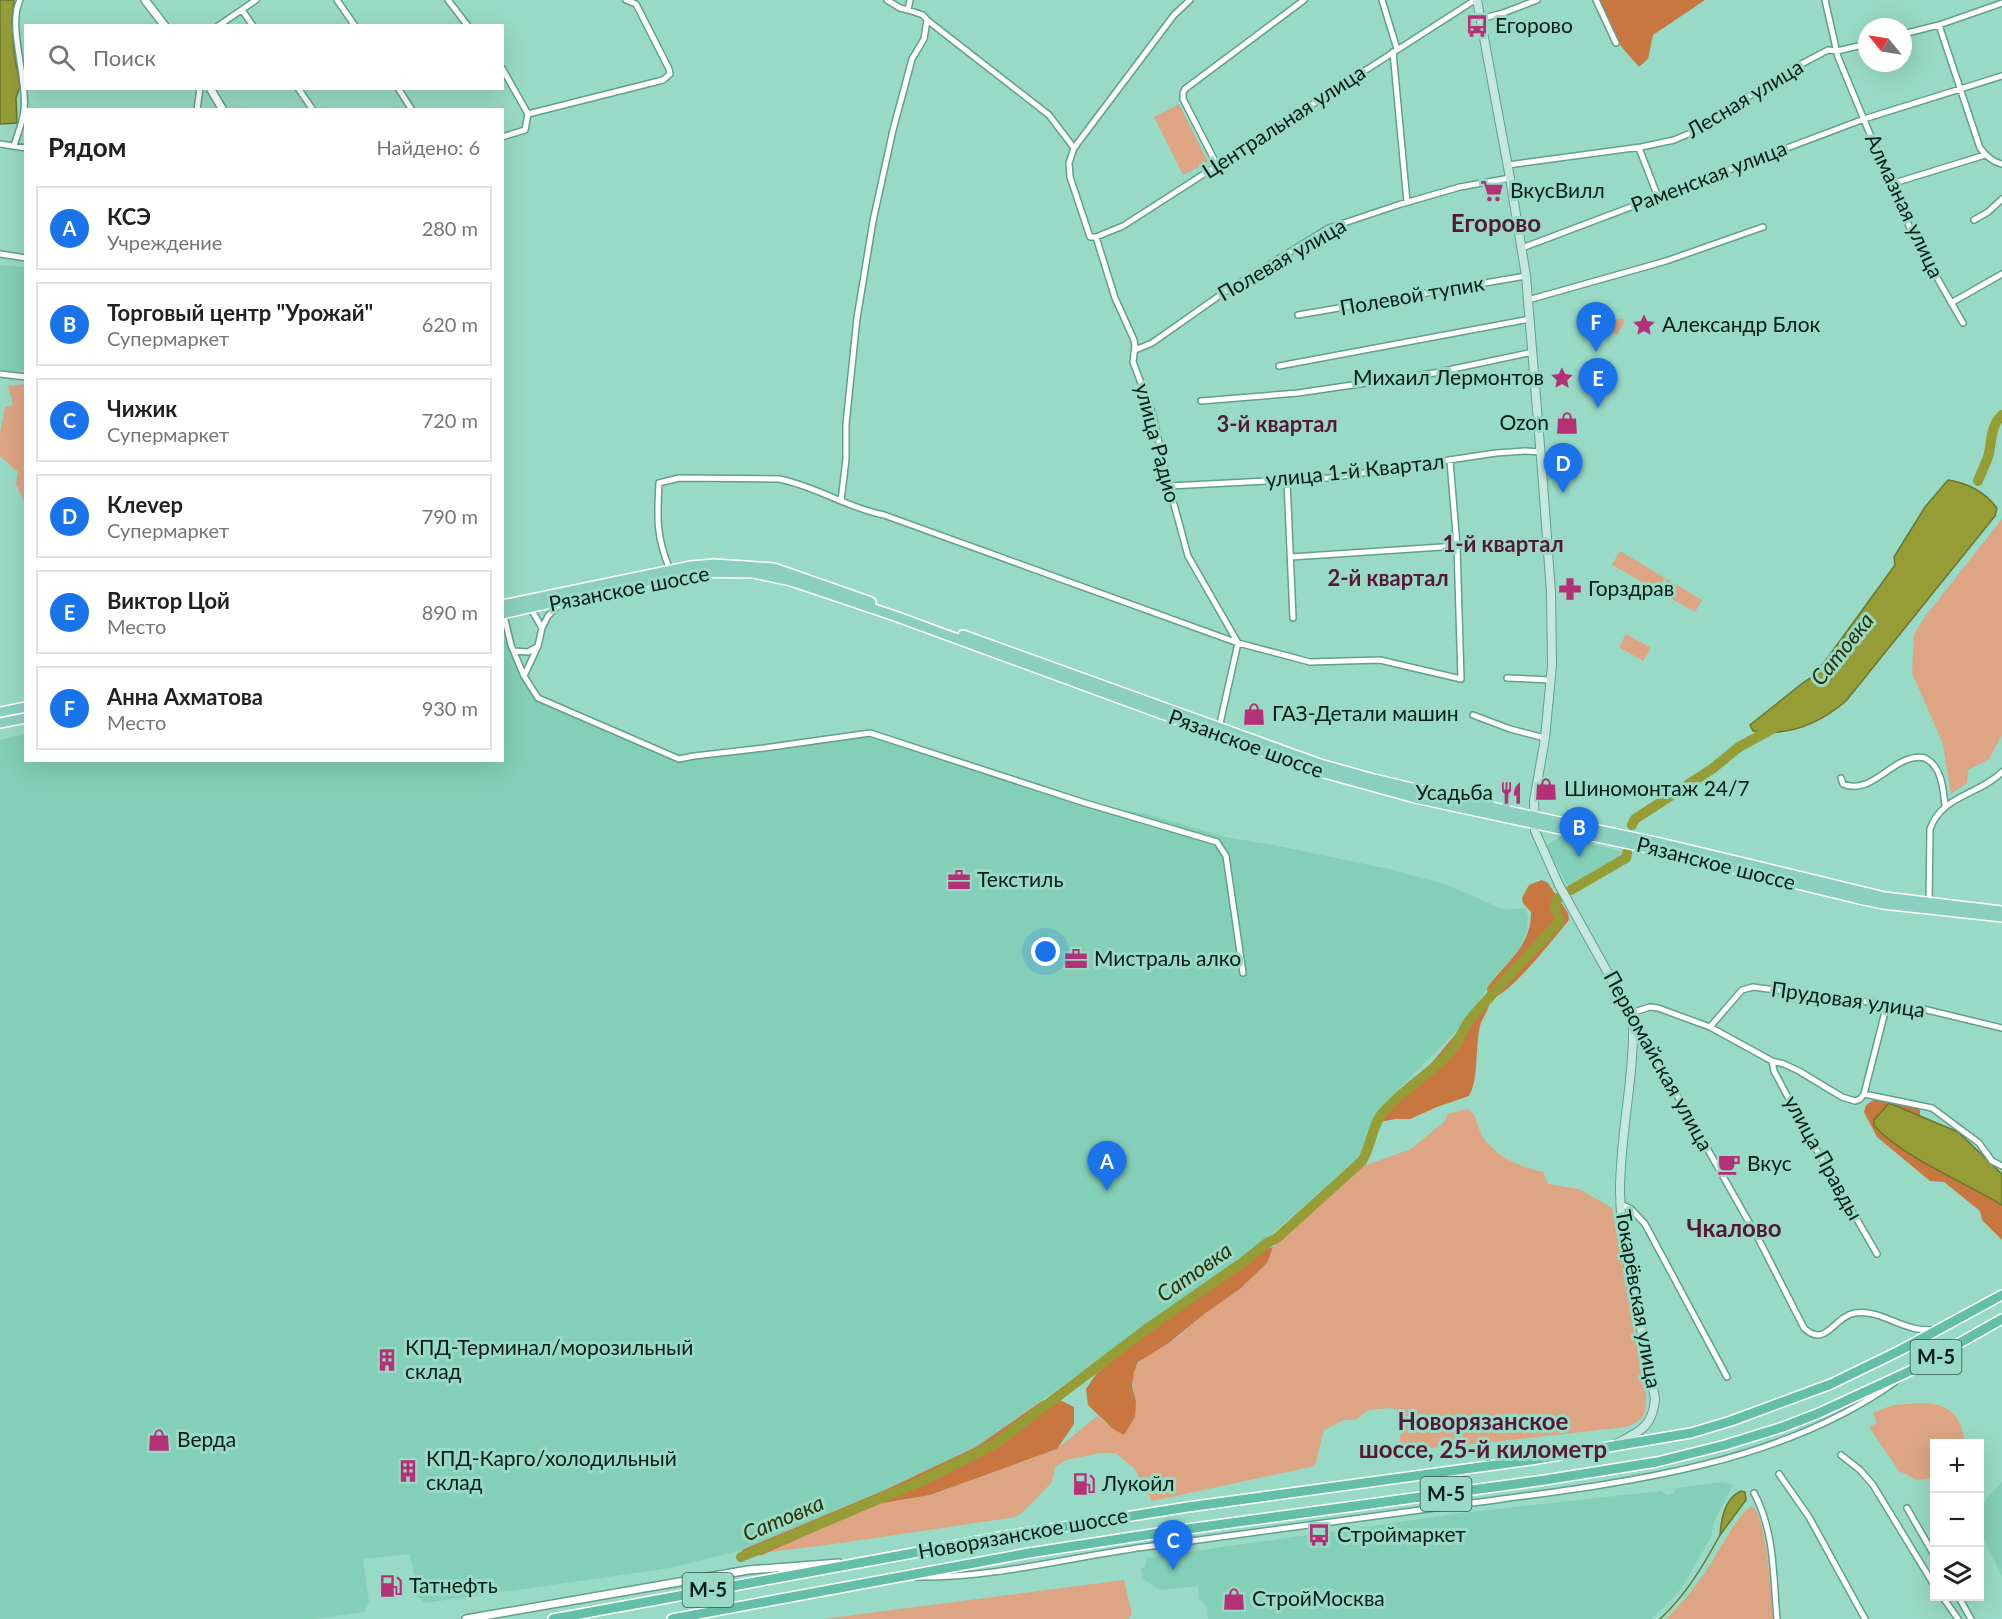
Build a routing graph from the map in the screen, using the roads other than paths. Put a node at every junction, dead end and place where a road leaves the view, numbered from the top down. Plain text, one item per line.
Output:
1 (20, 0) edge
2 (145, 0) edge
3 (256, 0) edge
4 (337, 0) edge
5 (448, 0) edge
6 (626, 0) edge
7 (887, 0) edge
8 (910, 0) edge
9 (1190, 0) edge
10 (1304, 0) edge
11 (1382, 0) edge
12 (1476, 0) edge
13 (1537, 0) edge
14 (1596, 0) edge
15 (1825, 0) edge
16 (2002, 3) edge
17 (242, 10) junction
18 (906, 10) junction
19 (1480, 18) junction
20 (927, 20) junction
21 (163, 24) edge
22 (221, 24) edge
23 (252, 24) edge
24 (354, 24) edge
25 (466, 24) edge
26 (1939, 25) junction
27 (1912, 32) edge
28 (1616, 43) dead end
29 (1858, 46) edge
30 (1395, 51) junction
31 (1837, 51) junction
32 (504, 72) edge
33 (2002, 76) edge
34 (1960, 89) junction
35 (200, 90) edge
36 (211, 90) edge
37 (299, 90) edge
38 (399, 90) edge
39 (197, 108) edge
40 (222, 108) edge
41 (312, 108) edge
42 (411, 108) edge
43 (528, 114) junction
44 (1864, 119) junction
45 (504, 136) edge
46 (0, 144) edge
47 (14, 146) junction
48 (24, 148) edge
49 (1074, 148) junction
50 (1639, 148) junction
51 (1985, 155) junction
52 (1999, 164) edge
53 (1217, 165) junction
54 (1508, 165) junction
55 (2002, 170) edge
56 (1510, 178) junction
57 (1891, 184) junction
58 (1658, 196) junction
59 (2002, 199) edge
60 (1407, 202) junction
61 (1974, 220) dead end
62 (1763, 227) dead end
63 (1093, 237) junction
64 (1522, 248) junction
65 (0, 254) edge
66 (24, 258) edge
67 (2002, 274) edge
68 (1526, 276) junction
69 (1528, 300) junction
70 (1951, 303) junction
71 (1298, 315) dead end
72 (1530, 319) junction
73 (1963, 323) dead end
74 (1135, 350) junction
75 (1533, 352) junction
76 (1279, 366) dead end
77 (0, 374) edge
78 (24, 377) edge
79 (1202, 401) dead end
80 (1541, 452) junction
81 (1450, 461) junction
82 (1287, 481) junction
83 (1169, 486) junction
84 (841, 501) junction
85 (1457, 546) junction
86 (1291, 557) junction
87 (670, 570) junction
88 (522, 601) junction
89 (563, 602) junction
90 (533, 608) junction
91 (504, 610) edge
92 (504, 610) edge
93 (504, 616) edge
94 (1293, 618) dead end
95 (542, 628) junction
96 (1238, 643) junction
97 (538, 646) junction
98 (514, 651) junction
99 (524, 676) junction
100 (1507, 678) dead end
101 (1551, 680) junction
102 (24, 707) edge
103 (0, 712) edge
104 (1473, 714) dead end
105 (24, 718) edge
106 (0, 723) edge
107 (1219, 728) junction
108 (1545, 738) junction
109 (2002, 772) edge
110 (1841, 778) dead end
111 (1945, 805) junction
112 (1533, 820) junction
113 (1929, 903) junction
114 (2002, 910) edge
115 (2002, 917) edge
116 (1243, 973) dead end
117 (1887, 1004) junction
118 (1632, 1016) junction
119 (1710, 1027) junction
120 (2002, 1028) edge
121 (1772, 1061) junction
122 (1864, 1094) junction
123 (2002, 1166) edge
124 (1621, 1204) junction
125 (1876, 1254) dead end
126 (2002, 1294) edge
127 (2002, 1319) edge
128 (1938, 1330) junction
129 (1727, 1377) dead end
130 (1608, 1448) junction
131 (1841, 1455) dead end
132 (1779, 1474) dead end
133 (1754, 1493) dead end
134 (1907, 1508) dead end
135 (1930, 1547) edge
136 (862, 1562) junction
137 (1930, 1577) edge
138 (1945, 1601) edge
139 (1961, 1601) edge
140 (466, 1619) edge
141 (553, 1619) edge
142 (672, 1619) edge
143 (1777, 1619) edge
144 (1865, 1619) edge
145 (1958, 1619) edge
146 (1971, 1619) edge

1 - 47 street
2 - 21 street
3 - 17 street
4 - 24 street
5 - 25 street
6 - 43 street
7 - 18 street
8 - 18 street
9 - 49 street
10 - 53 street
11 - 30 street
12 - 19 main road
12 - 30 street, Центральная улица
13 - 19 street
14 - 28 street
15 - 31 street
16 - 26 street
17 - 22 street
17 - 23 street
18 - 20 street
19 - 54 main road
20 - 49 street
20 - 84 street
26 - 27 street
26 - 34 street
29 - 31 street, Лесная улица
30 - 53 street, Центральная улица
30 - 60 street
31 - 44 street, Алмазная улица
31 - 50 street, Лесная улица
32 - 43 street
33 - 34 street, Раменская улица
34 - 44 street, Раменская улица
34 - 51 street
35 - 39 street
36 - 40 street
37 - 41 street
38 - 42 street
43 - 45 street
44 - 57 street, Алмазная улица
44 - 58 street, Раменская улица
46 - 47 street
47 - 48 street
49 - 63 street, улица Радио
50 - 54 street, Лесная улица
50 - 58 street
51 - 52 street
51 - 57 street
52 - 55 street
53 - 63 street, Центральная улица
54 - 56 main road
56 - 60 street, Полевая улица
56 - 64 main road
57 - 70 street, Алмазная улица
58 - 64 street, Раменская улица
59 - 61 street
60 - 74 street, Полевая улица
62 - 69 street
63 - 74 street, улица Радио
64 - 68 main road
65 - 66 street
67 - 70 street
68 - 69 main road
68 - 71 street, Полевой тупик
69 - 72 main road
70 - 73 street, Алмазная улица
72 - 75 main road
72 - 76 street
74 - 83 street, улица Радио
75 - 79 street
75 - 80 main road
77 - 78 street
80 - 81 street, улица 1-й Квартал
80 - 101 main road
81 - 82 street, улица 1-й Квартал
81 - 85 street
82 - 83 street, улица 1-й Квартал
82 - 86 street
83 - 96 street, улица Радио
84 - 87 street
84 - 96 street
85 - 86 street
85 - 96 street
86 - 94 street
87 - 88 main road, Рязанское шоссе
87 - 107 main road, Рязанское шоссе
88 - 90 street
88 - 91 main road, Рязанское шоссе
89 - 90 main road, Рязанское шоссе
89 - 95 street
89 - 112 main road, Рязанское шоссе
90 - 92 main road, Рязанское шоссе
90 - 95 street
93 - 98 street
95 - 97 street
96 - 107 street
97 - 98 street
97 - 99 street
98 - 99 street
99 - 116 street
100 - 101 street
101 - 108 main road
102 - 103 main road
104 - 108 street
105 - 106 main road
107 - 112 main road, Рязанское шоссе
108 - 112 main road
109 - 111 street
110 - 111 street
111 - 113 street
112 - 113 main road, Рязанское шоссе
112 - 115 main road, Рязанское шоссе
112 - 118 main road, Первомайская улица
113 - 114 main road, Рязанское шоссе
117 - 119 street, Прудовая улица
117 - 120 street, Прудовая улица
117 - 122 street
118 - 119 street
118 - 124 main road, Токарёвская улица
118 - 128 street, Первомайская улица
119 - 121 street
121 - 122 street
121 - 125 street, улица Правды
122 - 123 street
124 - 129 street
124 - 130 main road, Токарёвская улица
126 - 128 highway, Новорязанское шоссе / М-5
127 - 142 highway, Новорязанское шоссе / М-5
128 - 130 highway, Новорязанское шоссе / М-5
130 - 136 highway, Новорязанское шоссе / М-5
131 - 137 street
132 - 144 street
133 - 143 street
134 - 135 street
136 - 140 street
136 - 141 highway, Новорязанское шоссе / М-5
138 - 145 street
139 - 146 street

